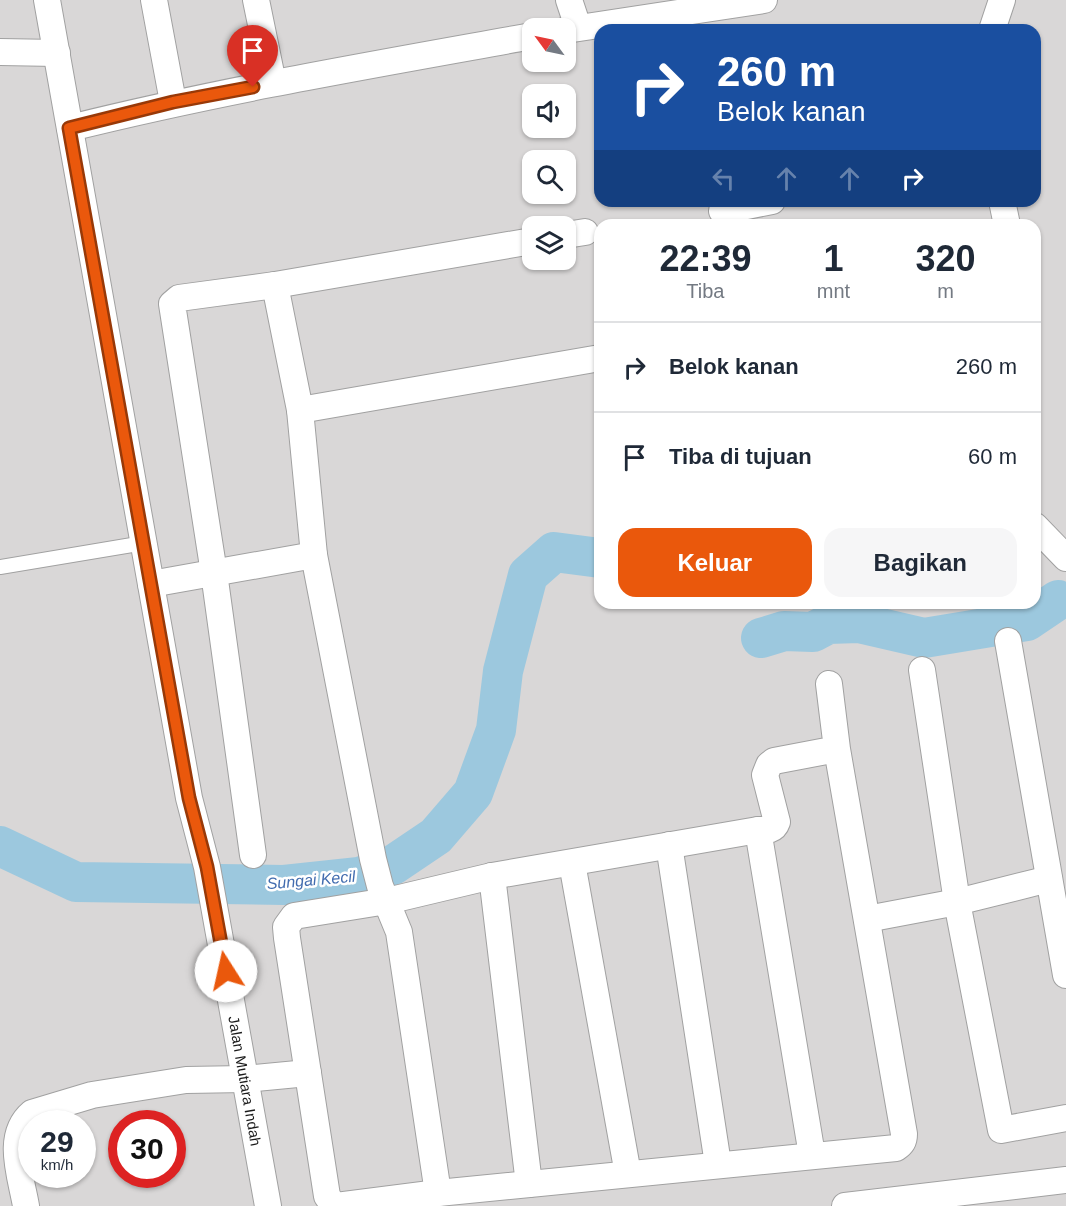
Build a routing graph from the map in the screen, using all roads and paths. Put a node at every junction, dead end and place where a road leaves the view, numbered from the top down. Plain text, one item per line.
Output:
1 (48, 0) edge
2 (154, 0) edge
3 (256, 0) edge
4 (569, 0) edge
5 (764, 0) edge
6 (1002, 0) edge
7 (571, 18) edge
8 (599, 24) edge
9 (994, 24) edge
10 (594, 25) edge
11 (576, 27) edge
12 (522, 38) edge
13 (0, 52) edge
14 (57, 53) junction
15 (273, 83) junction
16 (173, 102) junction
17 (69, 128) junction
18 (742, 207) edge
19 (722, 211) dead end
20 (522, 243) edge
21 (275, 285) junction
22 (594, 359) edge
23 (300, 410) junction
24 (1041, 532) edge
25 (144, 543) junction
26 (314, 555) junction
27 (1066, 558) edge
28 (0, 567) edge
29 (214, 573) junction
30 (151, 584) junction
31 (1008, 641) dead end
32 (922, 670) dead end
33 (829, 684) dead end
34 (837, 749) junction
35 (758, 830) junction
36 (669, 845) junction
37 (253, 855) dead end
38 (572, 862) junction
39 (1054, 870) edge
40 (492, 876) junction
41 (384, 893) junction
42 (957, 902) junction
43 (867, 919) junction
44 (1061, 922) edge
45 (1066, 975) edge
46 (308, 1073) junction
47 (245, 1079) junction
48 (1066, 1118) edge
49 (812, 1155) junction
50 (718, 1164) junction
51 (628, 1174) junction
52 (1066, 1180) edge
53 (529, 1184) junction
54 (438, 1193) junction
55 (26, 1206) edge
56 (268, 1206) edge
57 (845, 1206) edge

1 - 14 street, Jalan Mutiara Indah
2 - 16 street
3 - 15 street
4 - 7 street
5 - 8 street
6 - 9 street
10 - 11 street
12 - 15 street
13 - 14 street
14 - 17 street, Jalan Mutiara Indah
15 - 16 street
16 - 17 street
17 - 25 street, Jalan Mutiara Indah
18 - 19 street
20 - 21 street
21 - 23 street
21 - 29 street
22 - 23 street
23 - 26 street
24 - 27 street
25 - 28 lane
25 - 30 street, Jalan Mutiara Indah
26 - 29 street
26 - 41 street
29 - 30 street
29 - 37 street
30 - 47 street, Jalan Mutiara Indah
31 - 39 street
32 - 42 street
33 - 34 street
34 - 35 street
34 - 43 street
35 - 36 street
35 - 49 street
36 - 38 street
36 - 50 street
38 - 40 street
38 - 51 street
39 - 42 street
39 - 44 street
40 - 41 street
40 - 53 street
41 - 46 street
41 - 54 street
42 - 43 street
42 - 48 street
43 - 49 street
44 - 45 street
46 - 47 street
46 - 54 street
47 - 55 street
47 - 56 street, Jalan Mutiara Indah
49 - 50 street
50 - 51 street
51 - 53 street
52 - 57 street
53 - 54 street

